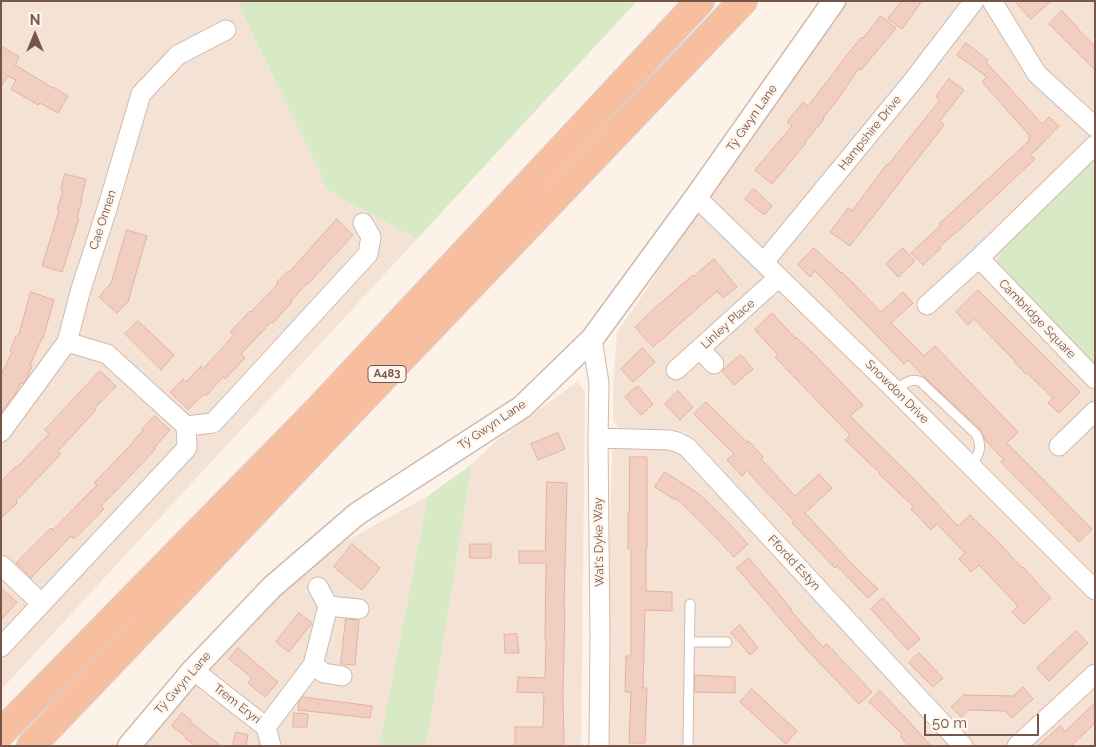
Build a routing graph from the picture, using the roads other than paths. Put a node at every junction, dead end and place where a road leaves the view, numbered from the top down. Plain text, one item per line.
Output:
1 (700, 1) edge
2 (743, 1) edge
3 (834, 1) edge
4 (974, 1) edge
5 (992, 1) edge
6 (226, 30) dead end
7 (1095, 127) edge
8 (1095, 145) edge
9 (696, 197) junction
10 (363, 223) dead end
11 (979, 258) junction
12 (764, 262) junction
13 (779, 277) junction
14 (927, 304) dead end
15 (592, 339) junction
16 (67, 342) junction
17 (700, 349) junction
18 (714, 364) dead end
19 (676, 370) dead end
20 (1095, 379) edge
21 (895, 390) junction
22 (1095, 411) edge
23 (186, 426) junction
24 (1, 432) edge
25 (598, 438) junction
26 (1059, 446) dead end
27 (971, 466) junction
28 (1, 565) edge
29 (318, 587) dead end
30 (1095, 590) edge
31 (42, 603) junction
32 (690, 604) dead end
33 (328, 606) junction
34 (359, 608) dead end
35 (689, 642) junction
36 (727, 642) dead end
37 (1, 647) edge
38 (313, 665) junction
39 (193, 670) junction
40 (1095, 674) edge
41 (342, 676) dead end
42 (266, 727) junction
43 (1, 733) edge
44 (31, 746) edge
45 (129, 746) edge
46 (271, 746) edge
47 (599, 746) edge
48 (688, 746) edge
49 (963, 746) edge
50 (1017, 746) edge

1 - 43 highway, A483
2 - 44 highway, A483
3 - 9 street, Tŷ Gwyn Lane
4 - 12 street, Hampshire Drive
5 - 7 street
6 - 16 street, Cae Onnen
8 - 11 street
9 - 12 street, Snowdon Drive
9 - 15 street, Tŷ Gwyn Lane
10 - 23 street
11 - 14 street
11 - 20 street, Cambridge Square
12 - 13 street, Snowdon Drive
13 - 17 street, Linley Place
13 - 21 street, Snowdon Drive
15 - 25 street, Wat's Dyke Way
15 - 39 street, Tŷ Gwyn Lane
16 - 23 street
16 - 24 street, Cae Onnen
17 - 18 street
17 - 19 street, Linley Place
21 - 27 street, Snowdon Drive
21 - 27 lane
22 - 26 street
23 - 31 street
25 - 47 street, Wat's Dyke Way
25 - 49 street, Ffordd Estyn
27 - 30 street, Snowdon Drive
28 - 31 street
29 - 33 street
31 - 37 street
32 - 35 lane
33 - 34 street
33 - 38 street
35 - 36 lane
35 - 48 lane
38 - 41 street
38 - 42 street
39 - 42 street, Trem Eryri
39 - 45 street, Tŷ Gwyn Lane
40 - 50 street
42 - 46 street, Trem Eryri

